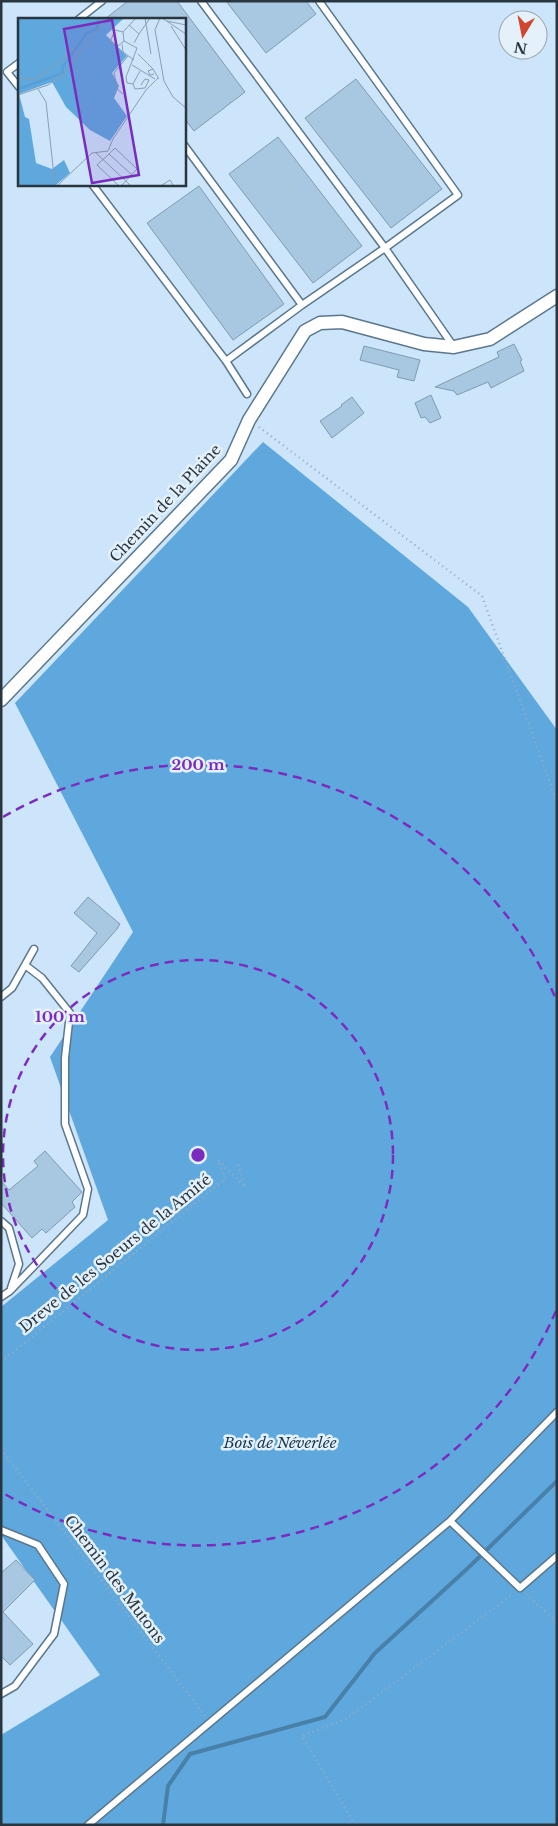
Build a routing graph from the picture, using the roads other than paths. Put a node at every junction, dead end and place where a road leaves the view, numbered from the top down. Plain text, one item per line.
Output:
1 (102, 1) edge
2 (201, 1) edge
3 (319, 1) edge
4 (88, 16) edge
5 (18, 64) edge
6 (18, 86) edge
7 (185, 146) edge
8 (93, 185) edge
9 (385, 248) junction
10 (557, 296) edge
11 (302, 304) junction
12 (454, 347) junction
13 (226, 361) junction
14 (247, 394) dead end
15 (1, 700) edge
16 (34, 949) dead end
17 (25, 965) junction
18 (1, 997) edge
19 (1, 1221) edge
20 (10, 1291) junction
21 (1, 1297) edge
22 (557, 1412) edge
23 (450, 1521) junction
24 (1, 1530) edge
25 (557, 1556) edge
26 (1, 1694) edge
27 (88, 1825) edge

1 - 4 lane
2 - 9 lane
3 - 9 lane
5 - 6 lane
7 - 11 lane
8 - 13 lane
9 - 11 lane
9 - 12 lane
10 - 12 street, Chemin de la Plaine
11 - 13 lane
12 - 15 street, Chemin de la Plaine
13 - 14 lane
16 - 17 lane
17 - 18 lane
17 - 20 lane
19 - 20 lane
20 - 21 lane
22 - 23 lane
23 - 25 lane
23 - 27 lane
24 - 26 lane

